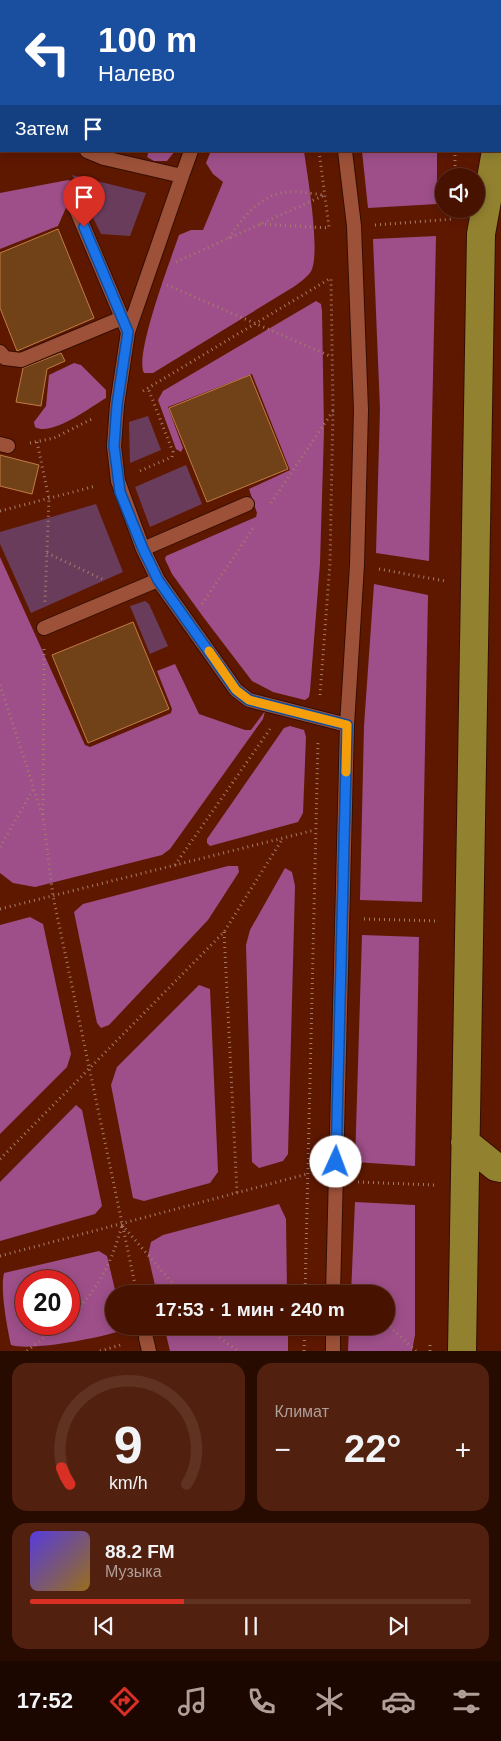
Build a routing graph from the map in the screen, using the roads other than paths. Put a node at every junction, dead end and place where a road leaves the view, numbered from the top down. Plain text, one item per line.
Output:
1 (89, 152) edge
2 (191, 152) edge
3 (345, 152) edge
4 (496, 152) edge
5 (182, 176) junction
6 (76, 209) dead end
7 (122, 318) junction
8 (128, 332) junction
9 (0, 352) edge
10 (247, 504) dead end
11 (143, 549) junction
12 (158, 580) junction
13 (44, 628) road end
14 (347, 725) junction
15 (465, 1142) junction
16 (501, 1168) edge
17 (333, 1285) edge
18 (333, 1335) edge
19 (333, 1351) edge
20 (462, 1351) edge

1 - 5 lane
2 - 5 lane
3 - 14 lane
4 - 15 highway
5 - 8 lane
6 - 7 lane
7 - 8 lane
7 - 9 lane
8 - 11 lane
10 - 11 lane
11 - 12 lane
12 - 13 lane
12 - 14 lane
14 - 17 lane
15 - 16 highway
15 - 20 highway
18 - 19 lane

